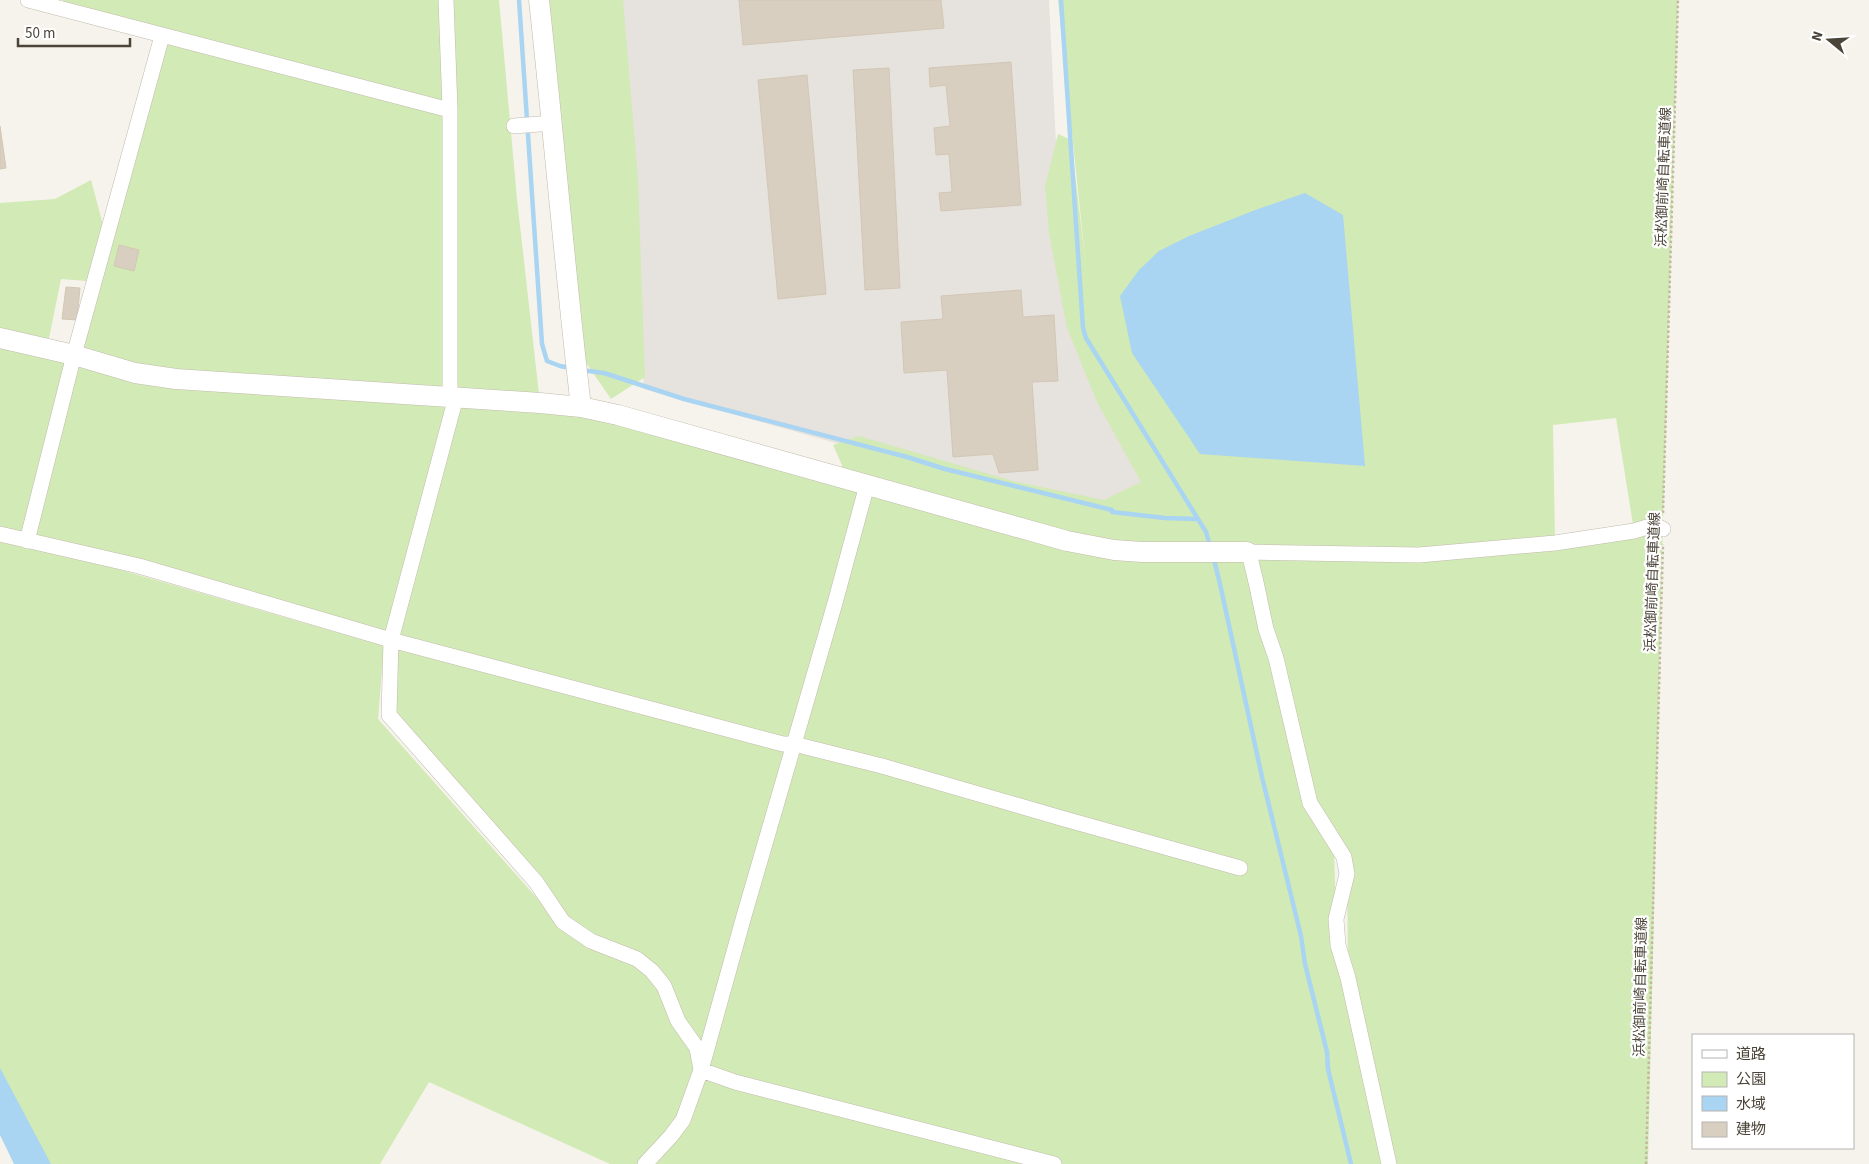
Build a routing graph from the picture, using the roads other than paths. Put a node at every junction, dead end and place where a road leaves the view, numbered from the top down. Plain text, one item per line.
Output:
1 (28, 0) edge
2 (446, 0) edge
3 (539, 0) edge
4 (62, 5) edge
5 (162, 36) junction
6 (450, 109) junction
7 (552, 123) junction
8 (514, 126) dead end
9 (0, 338) edge
10 (74, 355) junction
11 (453, 397) junction
12 (580, 407) junction
13 (867, 485) junction
14 (1663, 529) road end
15 (0, 534) edge
16 (27, 541) junction
17 (1247, 552) junction
18 (391, 640) junction
19 (794, 744) junction
20 (1240, 868) dead end
21 (701, 1070) junction
22 (645, 1164) edge
23 (1054, 1164) edge
24 (1389, 1164) edge

1 - 4 street
2 - 6 street
3 - 7 street
4 - 5 street
5 - 6 street
5 - 10 street
6 - 11 street
7 - 8 street
7 - 12 street
9 - 10 street
10 - 11 street
10 - 16 street
11 - 12 street
11 - 18 street
12 - 13 street
13 - 17 street
13 - 19 street
14 - 17 street
15 - 16 street
16 - 18 street
17 - 24 street
18 - 19 street
18 - 21 street
19 - 20 street
19 - 21 street
21 - 22 street
21 - 23 street

